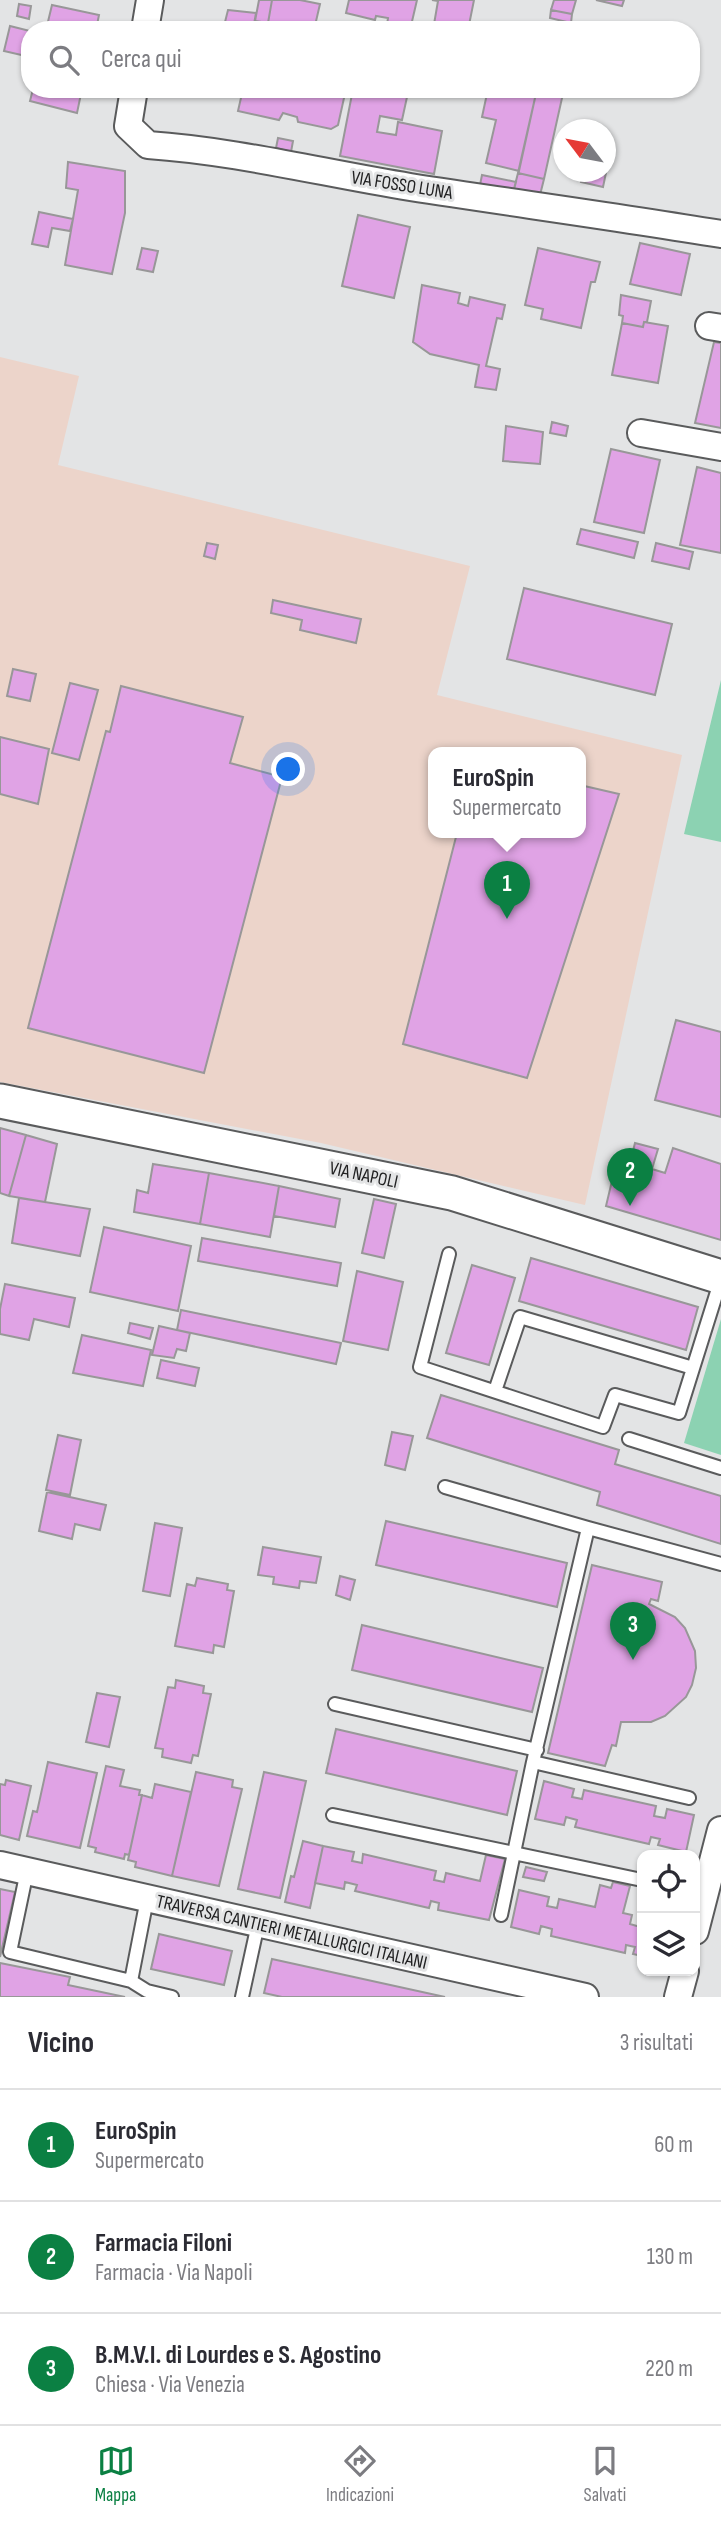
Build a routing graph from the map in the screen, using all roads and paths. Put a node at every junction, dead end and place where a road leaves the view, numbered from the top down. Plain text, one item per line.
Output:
1 (150, 0) edge
2 (146, 21) edge
3 (133, 98) edge
4 (721, 234) edge
5 (642, 433) dead end
6 (721, 447) edge
7 (0, 1101) edge
8 (449, 1254) dead end
9 (721, 1278) edge
10 (693, 1368) junction
11 (495, 1391) junction
12 (629, 1439) dead end
13 (721, 1468) edge
14 (445, 1487) dead end
15 (588, 1528) junction
16 (721, 1563) edge
17 (335, 1704) dead end
18 (535, 1756) junction
19 (689, 1798) dead end
20 (333, 1815) dead end
21 (721, 1830) edge
22 (514, 1853) junction
23 (0, 1865) edge
24 (27, 1871) junction
25 (637, 1879) edge
26 (147, 1899) junction
27 (700, 1913) edge
28 (501, 1915) dead end
29 (258, 1924) junction
30 (684, 1976) edge
31 (131, 1981) junction
32 (525, 1991) edge
33 (172, 1997) edge
34 (242, 1997) edge
35 (585, 1997) edge
36 (678, 1997) edge

1 - 2 street
3 - 4 street, VIA FOSSO LUNA
5 - 6 street
7 - 9 street, VIA NAPOLI
8 - 11 lane
9 - 10 lane
10 - 11 lane
10 - 11 lane
12 - 13 lane
14 - 15 lane
15 - 16 lane
15 - 18 lane
17 - 18 lane
18 - 19 lane
18 - 22 lane
20 - 22 lane
21 - 27 street
22 - 25 lane
22 - 28 lane
23 - 24 street, TRAVERSA CANTIERI METALLURGICI ITALIANI
24 - 26 street, TRAVERSA CANTIERI METALLURGICI ITALIANI
24 - 31 lane
26 - 29 street, TRAVERSA CANTIERI METALLURGICI ITALIANI
26 - 31 lane
29 - 32 street, TRAVERSA CANTIERI METALLURGICI ITALIANI
29 - 34 lane
30 - 36 street
31 - 33 lane
32 - 35 street, TRAVERSA CANTIERI METALLURGICI ITALIANI

